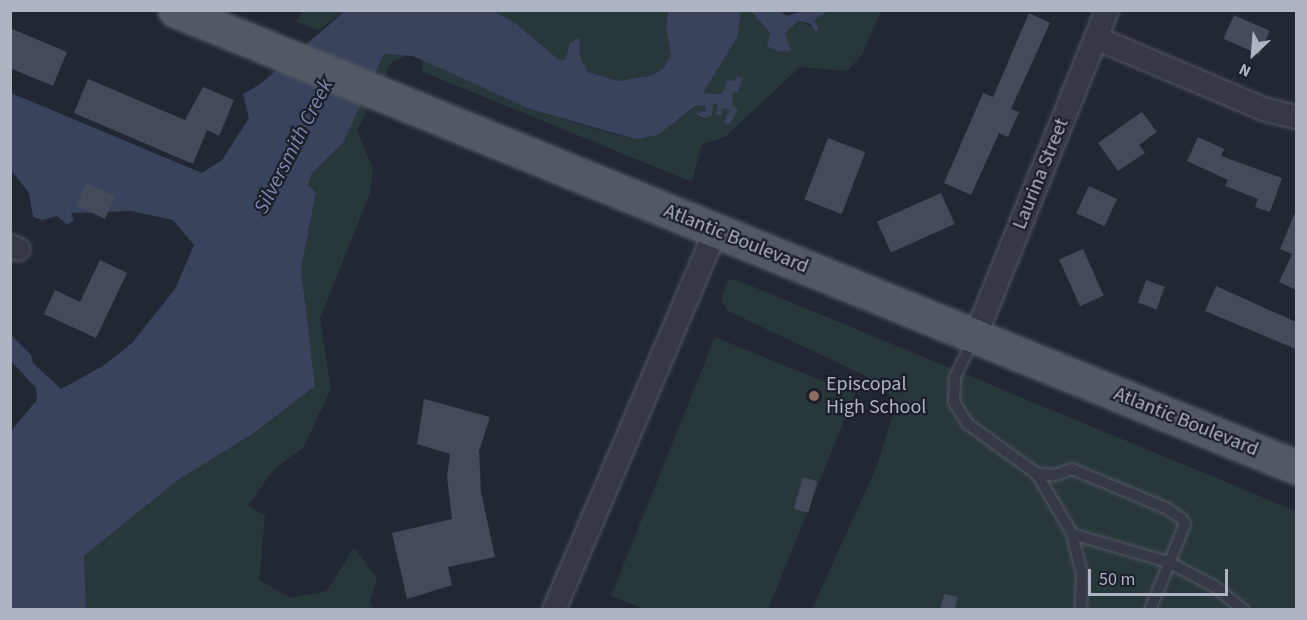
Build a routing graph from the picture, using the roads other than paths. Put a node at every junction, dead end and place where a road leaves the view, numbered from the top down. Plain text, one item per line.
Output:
1 (175, 10) edge
2 (1107, 10) edge
3 (1096, 38) junction
4 (1296, 117) edge
5 (716, 231) junction
6 (975, 337) junction
7 (1296, 467) edge
8 (1037, 474) junction
9 (1072, 534) junction
10 (1168, 562) junction
11 (554, 609) edge
12 (1081, 609) edge
13 (1150, 609) edge
14 (1244, 609) edge

1 - 5 main road, Atlantic Boulevard
2 - 3 street, Laurina Street
3 - 4 street
3 - 6 street, Laurina Street
5 - 6 main road, Atlantic Boulevard
5 - 11 street
6 - 7 main road, Atlantic Boulevard
6 - 8 lane
8 - 9 lane
8 - 10 lane
9 - 10 lane
9 - 12 lane
10 - 13 lane
10 - 14 lane

